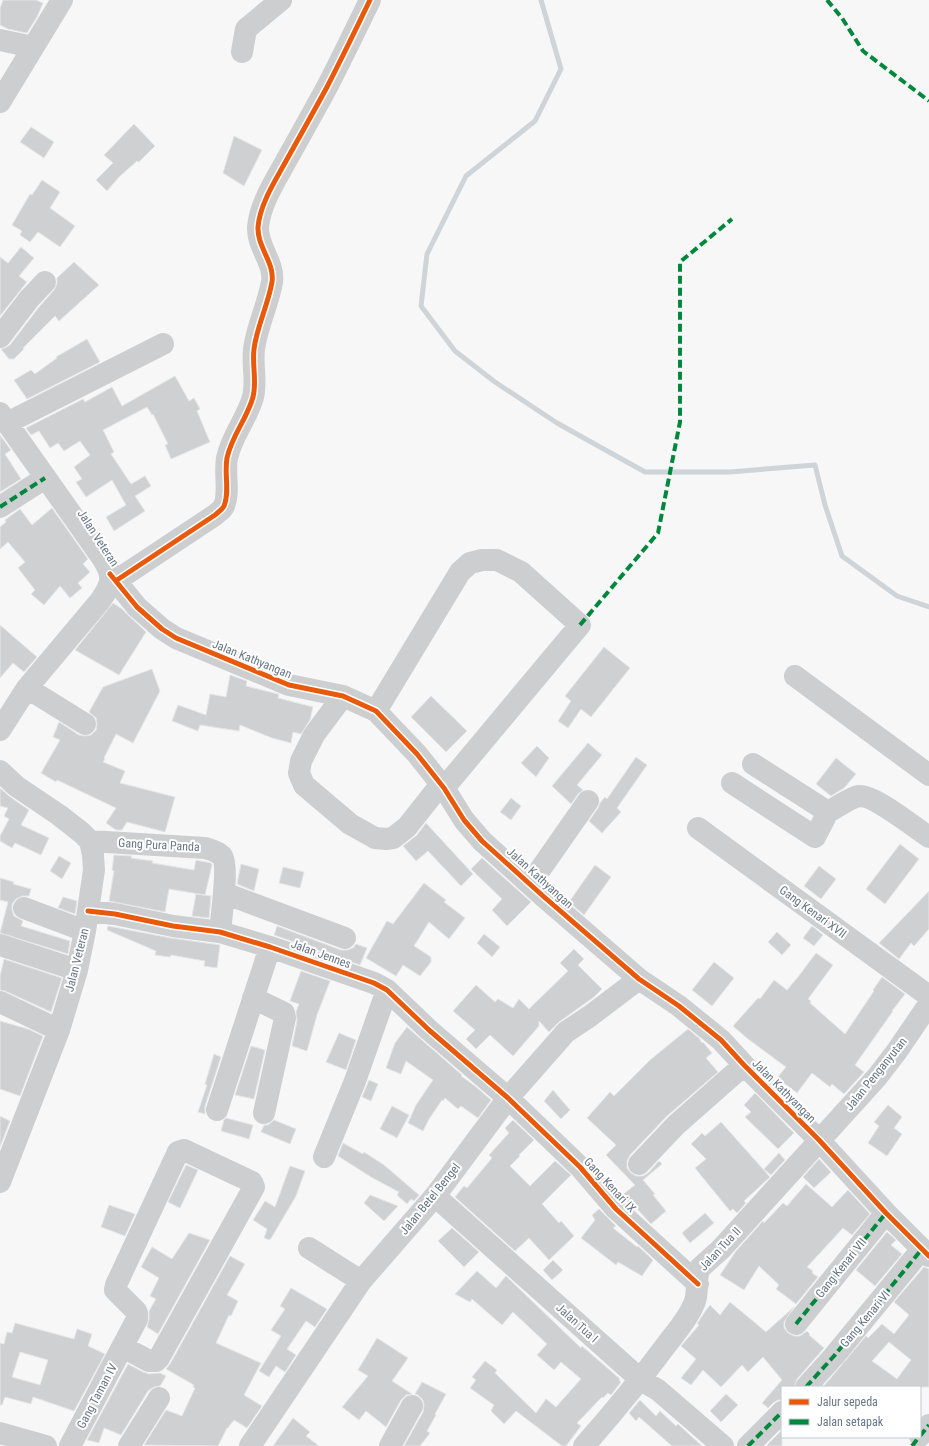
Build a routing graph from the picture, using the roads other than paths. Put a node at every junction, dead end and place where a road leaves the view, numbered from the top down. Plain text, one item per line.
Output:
1 (62, 0) edge
2 (281, 0) edge
3 (370, 0) edge
4 (0, 40) edge
5 (34, 47) junction
6 (242, 52) dead end
7 (0, 102) edge
8 (45, 282) dead end
9 (0, 337) edge
10 (163, 344) dead end
11 (4, 418) edge
12 (45, 478) junction
13 (0, 507) edge
14 (113, 577) junction
15 (795, 676) dead end
16 (27, 688) junction
17 (343, 696) junction
18 (376, 710) junction
19 (85, 724) dead end
20 (0, 730) edge
21 (753, 764) dead end
22 (0, 771) edge
23 (929, 775) edge
24 (732, 783) dead end
25 (442, 786) junction
26 (588, 801) dead end
27 (828, 812) junction
28 (698, 828) dead end
29 (929, 837) edge
30 (90, 841) junction
31 (530, 884) junction
32 (224, 893) junction
33 (24, 908) dead end
34 (87, 921) junction
35 (220, 932) junction
36 (346, 938) dead end
37 (0, 945) edge
38 (270, 947) junction
39 (77, 970) junction
40 (640, 979) junction
41 (387, 990) junction
42 (929, 996) edge
43 (253, 998) junction
44 (0, 1002) edge
45 (929, 1004) edge
46 (59, 1030) junction
47 (744, 1065) junction
48 (508, 1098) junction
49 (217, 1110) dead end
50 (264, 1113) dead end
51 (819, 1140) junction
52 (324, 1157) dead end
53 (639, 1164) dead end
54 (0, 1182) edge
55 (435, 1196) junction
56 (886, 1213) junction
57 (309, 1248) dead end
58 (925, 1252) edge
59 (361, 1281) junction
60 (698, 1284) junction
61 (796, 1324) dead end
62 (123, 1347) junction
63 (641, 1380) junction
64 (807, 1386) edge
65 (159, 1398) dead end
66 (412, 1406) dead end
67 (781, 1413) edge
68 (929, 1425) edge
69 (0, 1433) edge
70 (921, 1435) edge
71 (918, 1438) edge
72 (46, 1446) edge
73 (70, 1446) edge
74 (129, 1446) edge
75 (250, 1446) edge
76 (390, 1446) edge
77 (584, 1446) edge
78 (723, 1446) edge
79 (748, 1446) edge
80 (912, 1446) edge

1 - 5 street
2 - 6 street
3 - 14 street
4 - 5 street
5 - 7 street
8 - 9 street
10 - 11 street
11 - 12 street, Jalan Veteran
12 - 13 street
12 - 14 street, Jalan Veteran
14 - 16 street, Jalan Veteran
14 - 17 street, Jalan Kathyangan
15 - 23 street
16 - 19 street
16 - 20 street, Jalan Veteran
17 - 18 street, Jalan Kathyangan
17 - 25 street
18 - 25 street, Jalan Kathyangan
18 - 25 street
21 - 27 street
22 - 30 street
24 - 27 street
25 - 31 street, Jalan Kathyangan
26 - 31 street
27 - 29 street
28 - 42 street, Gang Kenari XVII
30 - 32 street, Gang Pura Panda
30 - 34 street, Jalan Veteran
31 - 40 street, Jalan Kathyangan
32 - 35 street, Gang Pura Panda
32 - 36 street
33 - 34 street, Jalan Jennes
34 - 35 street, Jalan Jennes
34 - 39 street, Jalan Veteran
35 - 38 street, Jalan Jennes
37 - 39 street
38 - 41 street, Jalan Jennes
38 - 43 street
39 - 46 street, Jalan Veteran
40 - 47 street, Jalan Kathyangan
40 - 48 street, Jalan Betel Bengel
41 - 48 street, Jalan Jennes
41 - 52 street
43 - 49 street
43 - 50 street
44 - 46 street
45 - 51 street, Jalan Penganyutan
46 - 54 street, Jalan Veteran
47 - 51 street, Jalan Kathyangan
47 - 53 street
48 - 55 street, Jalan Betel Bengel
48 - 60 street, Gang Kenari IX
51 - 56 street, Jalan Kathyangan
51 - 60 street, Jalan Tua II
55 - 59 street, Jalan Betel Bengel
55 - 63 street, Jalan Tua I
56 - 58 street, Jalan Kathyangan
56 - 61 street, Gang Kenari VII
57 - 59 street
58 - 64 street, Gang Kenari VI
59 - 75 street, Jalan Betel Bengel
60 - 63 street, Jalan Tua II
62 - 62 street, Gang Taman IV
62 - 73 street, Gang Taman IV
63 - 77 street, Jalan Tua II
63 - 78 street, Jalan Tua I
65 - 74 street
66 - 76 street
67 - 79 street
68 - 70 street
69 - 72 street
71 - 80 street

